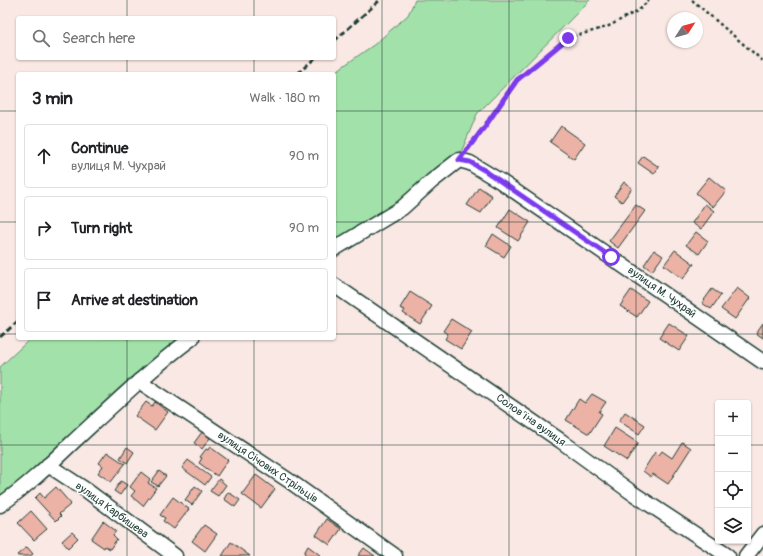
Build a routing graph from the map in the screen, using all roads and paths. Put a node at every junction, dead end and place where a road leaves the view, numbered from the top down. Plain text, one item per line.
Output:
1 (649, 0) edge
2 (692, 0) edge
3 (763, 62) edge
4 (459, 160) junction
5 (336, 248) edge
6 (336, 286) edge
7 (189, 340) edge
8 (763, 362) edge
9 (139, 381) junction
10 (48, 465) junction
11 (0, 506) edge
12 (763, 534) edge
13 (176, 556) edge
14 (395, 556) edge
15 (728, 556) edge
16 (746, 556) edge

1 - 4 path
2 - 3 path
4 - 5 street
4 - 8 street, вулиця М. Чухрай
6 - 15 street, Соловʼїна вулиця
7 - 9 street
9 - 10 street
9 - 14 street, вулиця Січових Стрільців
10 - 11 street
10 - 13 street, вулиця Карбишева
12 - 16 street

